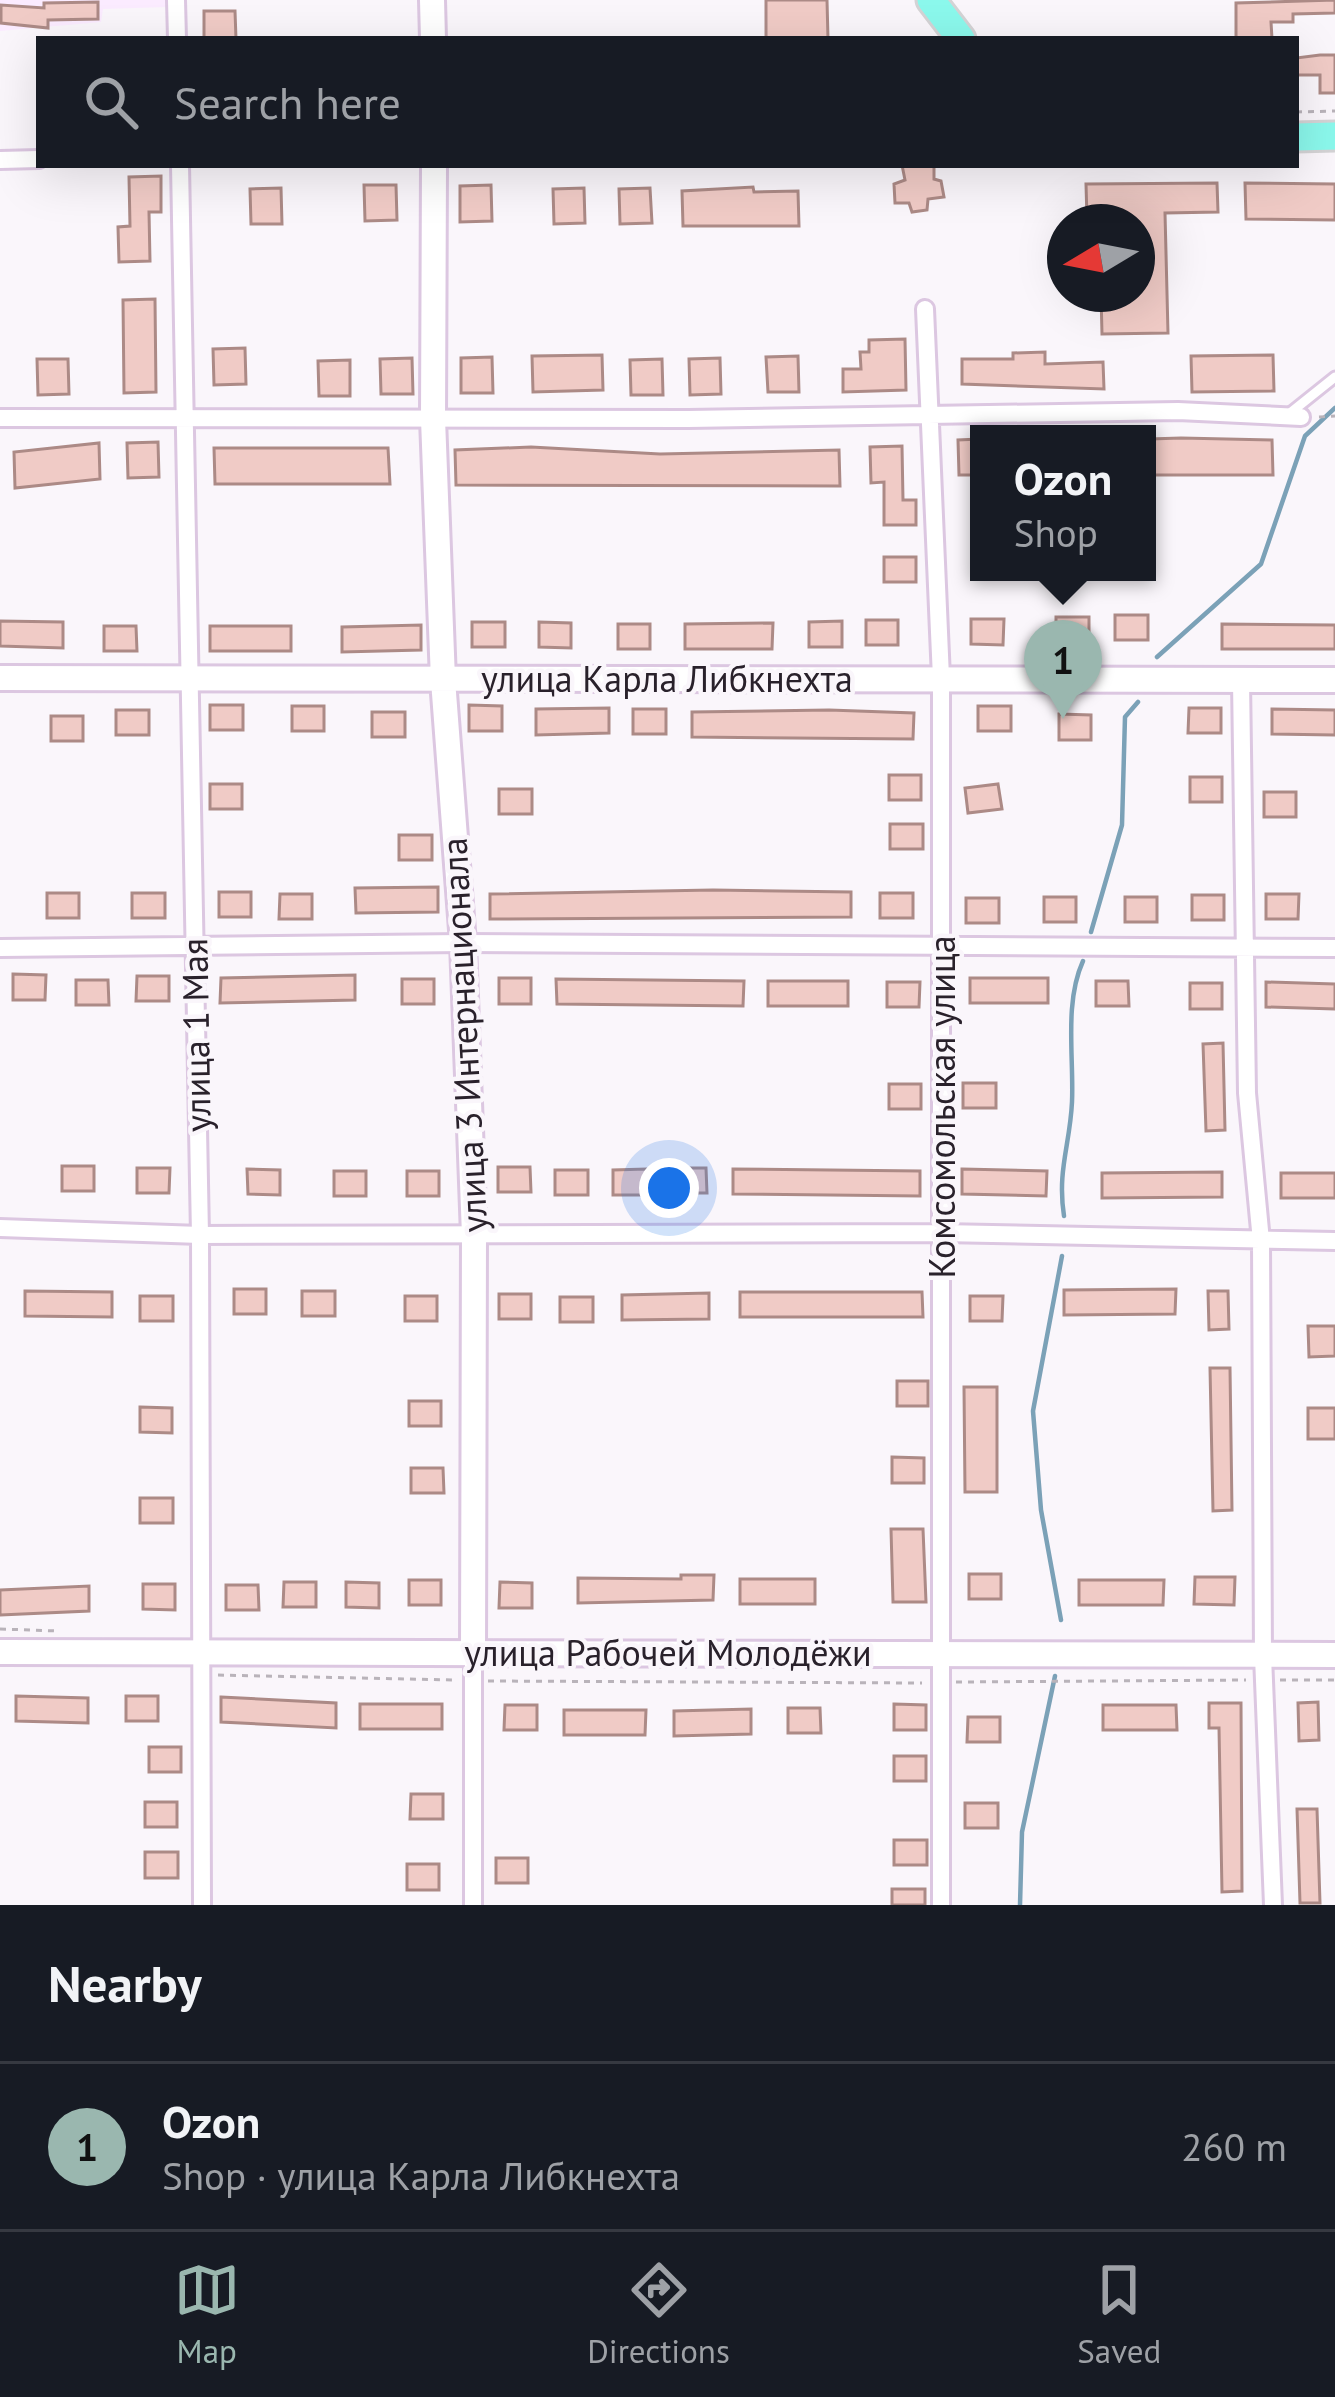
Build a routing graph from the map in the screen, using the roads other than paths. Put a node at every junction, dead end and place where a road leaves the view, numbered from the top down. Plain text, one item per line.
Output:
1 (176, 0) edge
2 (432, 0) edge
3 (932, 0) edge
4 (176, 36) edge
5 (433, 36) edge
6 (960, 36) edge
7 (1335, 136) edge
8 (1299, 137) edge
9 (36, 159) edge
10 (0, 160) edge
11 (180, 168) edge
12 (434, 168) edge
13 (925, 309) dead end
14 (1335, 377) edge
15 (933, 412) junction
16 (1293, 417) joint
17 (0, 418) edge
18 (187, 418) junction
19 (434, 419) junction
20 (188, 675) junction
21 (0, 678) edge
22 (941, 678) junction
23 (443, 680) junction
24 (1335, 680) edge
25 (1241, 681) junction
26 (463, 943) junction
27 (195, 945) junction
28 (942, 947) junction
29 (0, 948) edge
30 (1243, 948) junction
31 (1335, 948) edge
32 (0, 1228) edge
33 (941, 1233) junction
34 (200, 1235) junction
35 (474, 1235) junction
36 (1261, 1241) junction
37 (1335, 1241) edge
38 (0, 1652) edge
39 (945, 1652) junction
40 (473, 1654) junction
41 (1335, 1655) edge
42 (199, 1663) junction
43 (1263, 1668) junction
44 (202, 1905) edge
45 (472, 1905) edge
46 (941, 1905) edge
47 (1274, 1905) edge

1 - 4 street
2 - 5 main road
3 - 6 main road
7 - 8 main road
9 - 10 street
11 - 18 street, улица 1 Мая
12 - 19 main road, улица 3 Интернационала
13 - 15 street, Комсомольская улица
14 - 16 lane
15 - 16 street
15 - 19 street
15 - 22 street, Комсомольская улица
17 - 18 street
18 - 19 street
18 - 20 street, улица 1 Мая
19 - 23 main road, улица 3 Интернационала
20 - 21 main road, улица Карла Либкнехта
20 - 23 main road, улица Карла Либкнехта
20 - 27 street, улица 1 Мая
22 - 23 main road, улица Карла Либкнехта
22 - 25 main road, улица Карла Либкнехта
22 - 28 street, Комсомольская улица
23 - 26 main road, улица 3 Интернационала
24 - 25 main road, улица Карла Либкнехта
25 - 30 street
26 - 27 street
26 - 28 street
26 - 35 main road, улица 3 Интернационала
27 - 29 street
27 - 34 street, улица 1 Мая
28 - 30 street
28 - 33 street, Комсомольская улица
30 - 31 street
30 - 36 street
32 - 34 street
33 - 35 street
33 - 36 street
33 - 39 street, Комсомольская улица
34 - 35 street
34 - 42 street, улица 1 Мая
35 - 40 main road, улица 3 Интернационала
36 - 37 street
36 - 43 street
38 - 42 main road, улица Рабочей Молодёжи
39 - 40 main road, улица Рабочей Молодёжи
39 - 43 main road, улица Рабочей Молодёжи
39 - 46 street, Комсомольская улица
40 - 42 main road, улица Рабочей Молодёжи
40 - 45 street, улица 3 Интернационала
41 - 43 main road, улица Рабочей Молодёжи
42 - 44 street, улица 1 Мая
43 - 47 street

